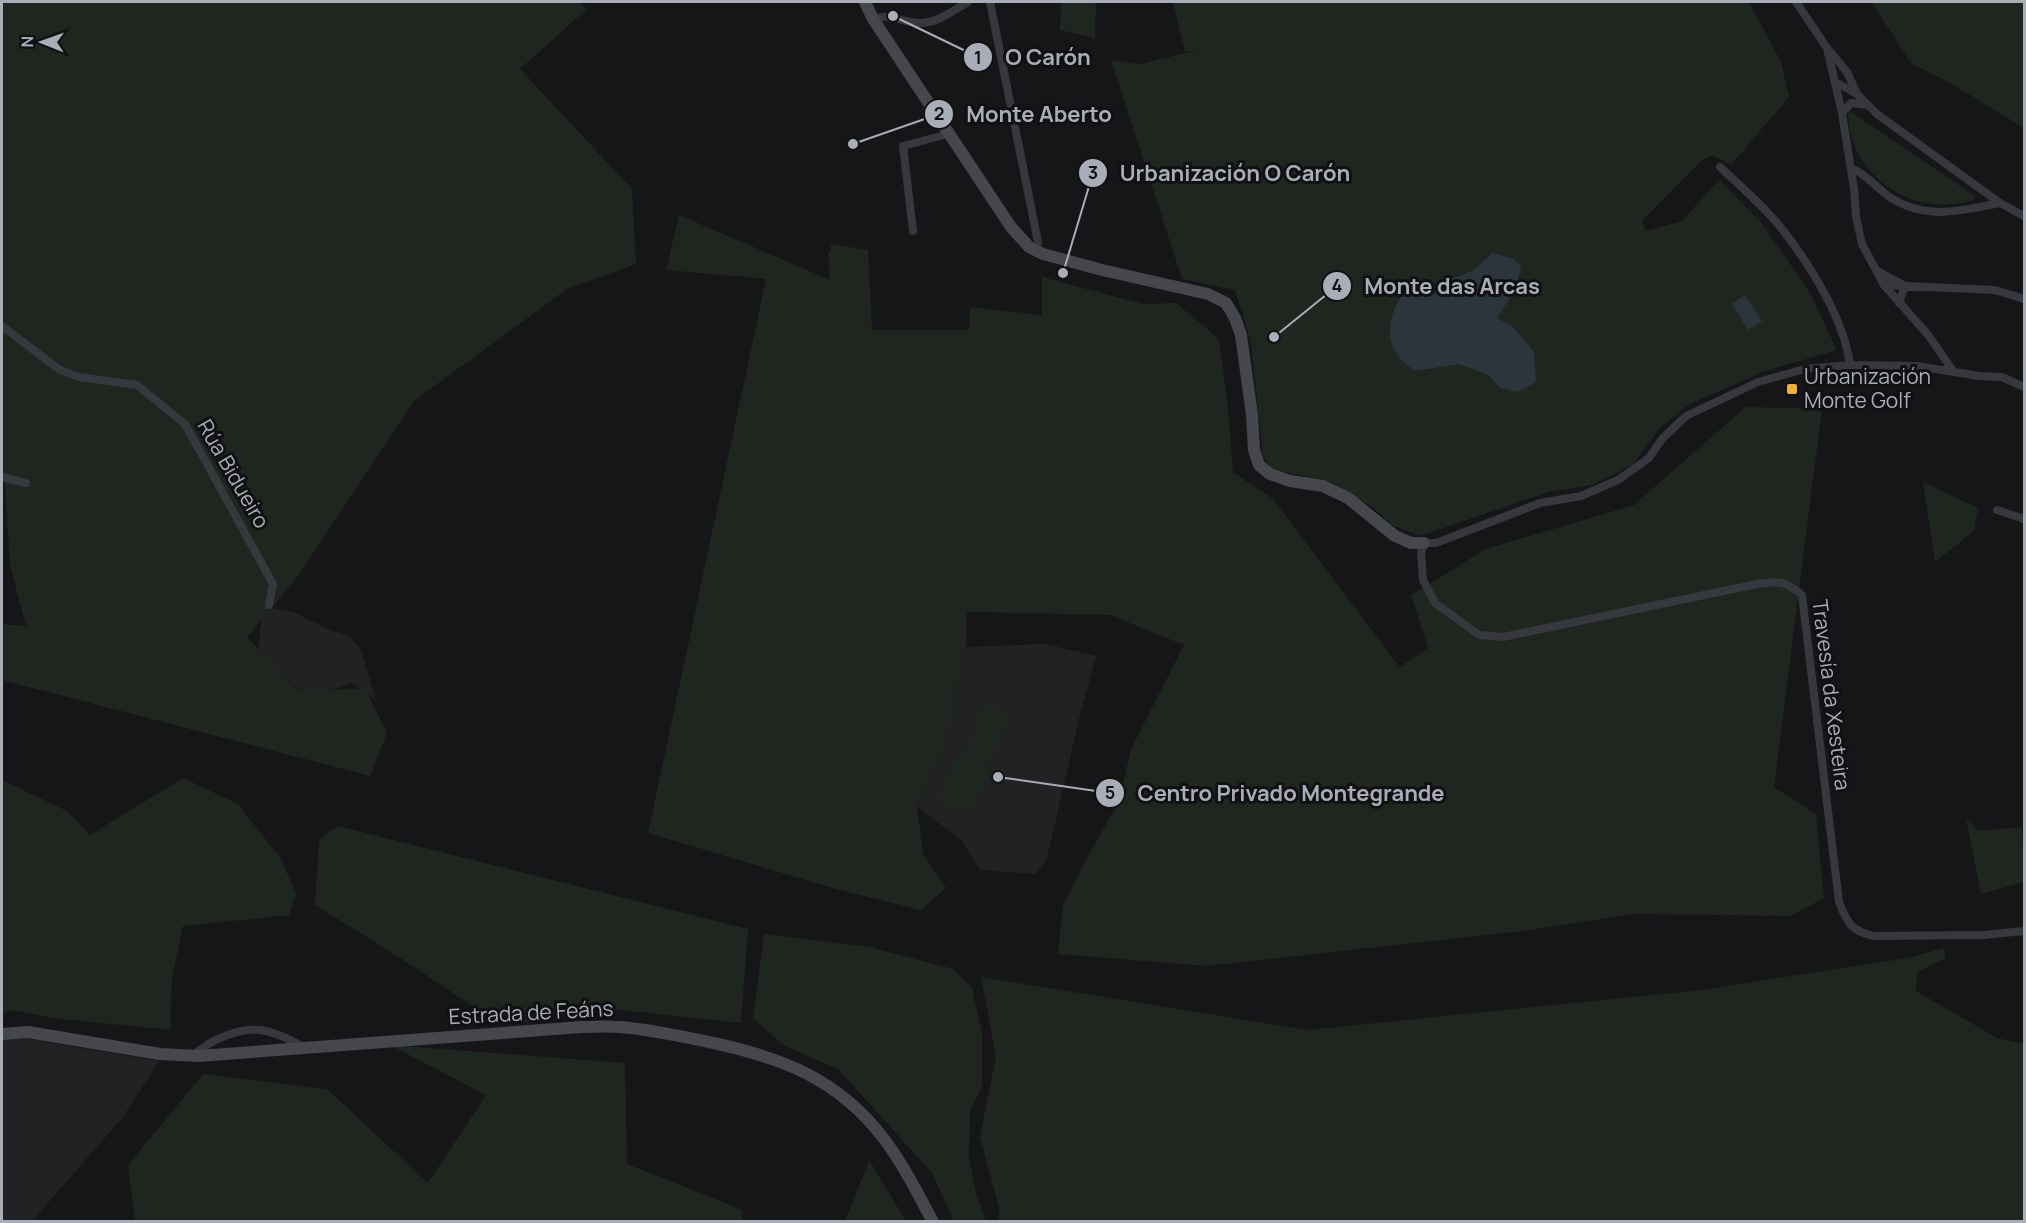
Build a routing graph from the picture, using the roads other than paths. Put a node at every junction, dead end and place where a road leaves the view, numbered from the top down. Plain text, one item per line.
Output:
1 (856, 2) edge
2 (865, 2) edge
3 (872, 2) edge
4 (968, 2) edge
5 (990, 2) edge
6 (1796, 2) edge
7 (873, 19) junction
8 (1827, 48) junction
9 (1837, 83) junction
10 (1857, 94) junction
11 (1868, 105) junction
12 (1842, 113) junction
13 (948, 134) junction
14 (1720, 167) dead end
15 (1855, 170) junction
16 (1870, 182) junction
17 (1854, 189) junction
18 (2000, 203) junction
19 (2025, 216) edge
20 (913, 231) dead end
21 (1035, 250) junction
22 (1876, 270) junction
23 (1884, 285) junction
24 (1905, 286) junction
25 (2025, 299) edge
26 (1899, 303) junction
27 (2, 327) edge
28 (1850, 365) junction
29 (1953, 371) junction
30 (2025, 387) edge
31 (2, 477) edge
32 (26, 483) dead end
33 (1997, 510) dead end
34 (2025, 519) edge
35 (1424, 543) junction
36 (269, 604) dead end
37 (2025, 931) edge
38 (2, 1034) edge
39 (305, 1048) junction
40 (193, 1056) junction
41 (933, 1221) edge

1 - 7 street
2 - 7 street
3 - 7 street
4 - 7 street
5 - 21 street
6 - 8 street
7 - 13 street
8 - 9 street
8 - 10 street
9 - 10 street
9 - 12 street
10 - 11 street
11 - 12 street
11 - 18 street
12 - 15 street
13 - 20 street
13 - 21 street
14 - 28 street
15 - 16 street
15 - 17 street
16 - 17 street
16 - 18 street
17 - 22 street
18 - 19 street
21 - 35 street
22 - 23 street
22 - 24 street
23 - 24 street
23 - 26 street
24 - 25 street
24 - 26 street
26 - 29 street
27 - 36 street, Rúa Bidueiro
28 - 29 street
28 - 35 street
29 - 30 street
31 - 32 street
33 - 34 street
35 - 37 street, Travesía da Xesteira
38 - 40 street, Estrada de Feáns
39 - 40 street, Estrada de Feáns
39 - 40 street, Estrada de Feáns
39 - 41 street, Estrada de Feáns

